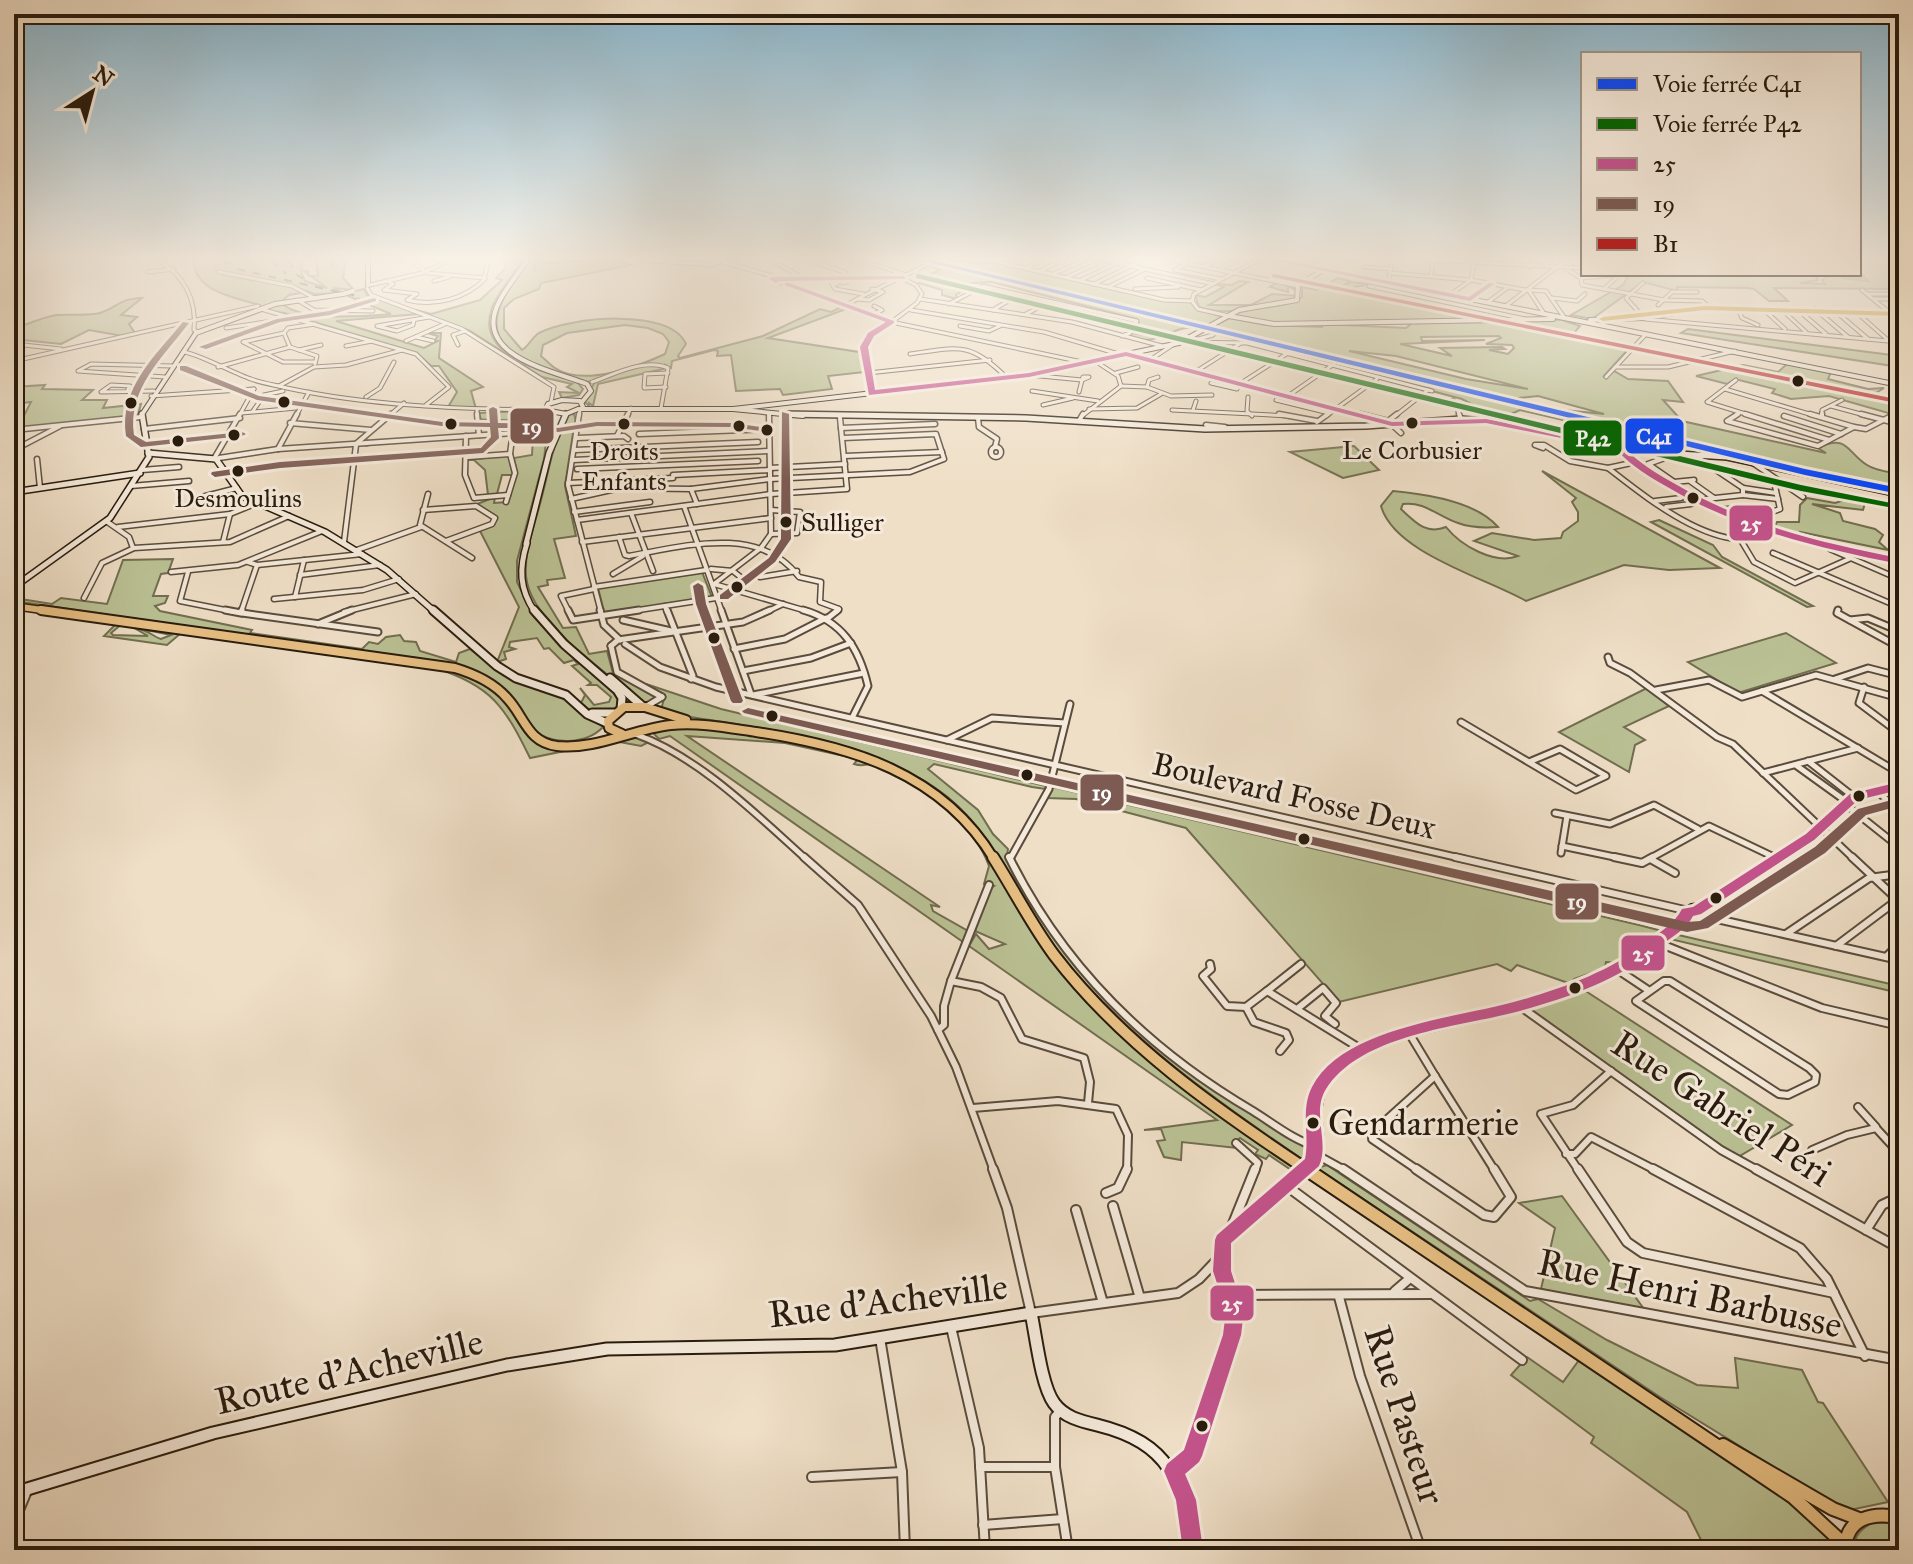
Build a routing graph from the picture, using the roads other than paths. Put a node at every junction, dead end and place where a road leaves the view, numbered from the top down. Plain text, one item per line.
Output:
1 (141, 333) edge
2 (197, 333) edge
3 (284, 333) joint
4 (346, 333) edge
5 (408, 333) edge
6 (424, 333) edge
7 (459, 333) edge
8 (468, 333) edge
9 (496, 333) edge
10 (877, 333) edge
11 (951, 333) edge
12 (1046, 333) edge
13 (1112, 333) edge
14 (1130, 333) edge
15 (1200, 333) edge
16 (1632, 333) edge
17 (1646, 333) edge
18 (1813, 333) edge
19 (1825, 333) edge
20 (1843, 333) edge
21 (1862, 333) edge
22 (1880, 333) edge
23 (1213, 335) dead end
24 (1639, 335) junction
25 (1827, 335) junction
26 (417, 336) junction
27 (967, 336) junction
28 (1121, 336) junction
29 (1848, 337) junction
30 (1869, 339) junction
31 (373, 341) junction
32 (406, 341) dead end
33 (433, 341) dead end
34 (1889, 341) junction
35 (1185, 342) junction
36 (1242, 342) junction
37 (1899, 342) edge
38 (14, 344) edge
39 (954, 344) junction
40 (1174, 344) junction
41 (321, 345) dead end
42 (458, 345) dead end
43 (346, 346) dead end
44 (1163, 346) junction
45 (290, 347) junction
46 (1713, 347) junction
47 (185, 349) junction
48 (402, 349) junction
49 (65, 350) junction
50 (298, 350) junction
51 (1735, 352) junction
52 (1288, 353) junction
53 (910, 354) dead end
54 (263, 355) junction
55 (1124, 355) junction
56 (990, 360) junction
57 (14, 361) edge
58 (1095, 361) junction
59 (1149, 361) junction
60 (394, 362) dead end
61 (1087, 363) junction
62 (315, 364) junction
63 (1335, 364) junction
64 (173, 366) junction
65 (218, 367) junction
66 (1138, 367) dead end
67 (1615, 367) junction
68 (1194, 372) junction
69 (668, 373) junction
70 (868, 373) junction
71 (1115, 373) junction
72 (1029, 375) junction
73 (165, 377) junction
74 (1158, 377) dead end
75 (1606, 377) dead end
76 (1007, 378) junction
77 (1219, 378) junction
78 (1377, 379) junction
79 (1736, 380) dead end
80 (582, 382) junction
81 (262, 383) junction
82 (1211, 383) junction
83 (1240, 384) junction
84 (591, 385) junction
85 (1899, 385) edge
86 (279, 386) junction
87 (1121, 386) junction
88 (666, 387) junction
89 (1147, 387) junction
90 (254, 388) junction
91 (1724, 388) junction
92 (1237, 389) dead end
93 (127, 391) junction
94 (283, 391) dead end
95 (310, 391) junction
96 (1032, 391) dead end
97 (1079, 392) dead end
98 (1201, 392) junction
99 (872, 393) junction
100 (153, 394) junction
101 (555, 394) junction
102 (1161, 394) junction
103 (1212, 395) dead end
104 (1288, 396) junction
105 (1074, 397) junction
106 (1248, 397) dead end
107 (365, 398) junction
108 (569, 399) junction
109 (1276, 400) dead end
110 (1453, 400) dead end
111 (1842, 400) dead end
112 (1099, 401) junction
113 (1196, 401) dead end
114 (405, 403) junction
115 (1149, 404) junction
116 (425, 405) junction
117 (1043, 405) dead end
118 (1831, 406) junction
119 (297, 408) junction
120 (548, 408) junction
121 (581, 408) junction
122 (631, 408) junction
123 (661, 408) junction
124 (1337, 408) junction
125 (733, 409) junction
126 (1088, 409) junction
127 (1153, 409) dead end
128 (477, 410) junction
129 (1172, 410) dead end
130 (1193, 410) junction
131 (1207, 411) junction
132 (1899, 411) edge
133 (253, 412) junction
134 (1330, 413) junction
135 (1739, 413) junction
136 (569, 414) junction
137 (769, 414) junction
138 (1250, 414) junction
139 (241, 415) junction
140 (1784, 416) dead end
141 (141, 417) junction
142 (1822, 417) junction
143 (840, 418) junction
144 (978, 418) junction
145 (1461, 419) junction
146 (935, 421) junction
147 (1079, 421) junction
148 (478, 422) junction
149 (1390, 422) junction
150 (1884, 422) junction
151 (290, 423) junction
152 (1318, 424) junction
153 (1899, 424) edge
154 (61, 425) junction
155 (1206, 427) junction
156 (1854, 427) junction
157 (841, 428) junction
158 (144, 429) junction
159 (768, 429) junction
160 (14, 430) edge
161 (371, 430) junction
162 (936, 432) junction
163 (512, 433) junction
164 (1401, 433) dead end
165 (639, 434) dead end
166 (680, 434) junction
167 (1842, 434) junction
168 (479, 435) junction
169 (466, 436) junction
170 (616, 436) junction
171 (577, 438) junction
172 (843, 438) junction
173 (552, 439) junction
174 (628, 439) dead end
175 (1830, 441) junction
176 (758, 442) dead end
177 (359, 444) junction
178 (676, 446) junction
179 (995, 447) dead end
180 (1619, 447) junction
181 (1543, 448) dead end
182 (278, 449) junction
183 (609, 449) junction
184 (14, 450) edge
185 (575, 450) junction
186 (769, 451) junction
187 (942, 452) junction
188 (152, 453) junction
189 (1661, 453) junction
190 (510, 454) junction
191 (675, 455) junction
192 (1693, 455) junction
193 (845, 456) junction
194 (468, 457) junction
195 (625, 457) junction
196 (216, 458) junction
197 (607, 458) junction
198 (37, 459) dead end
199 (573, 460) junction
200 (758, 461) dead end
201 (1636, 462) junction
202 (1753, 463) junction
203 (845, 464) junction
204 (674, 465) junction
205 (179, 467) dead end
206 (624, 467) junction
207 (1608, 468) junction
208 (577, 469) dead end
209 (770, 469) junction
210 (141, 472) junction
211 (847, 475) junction
212 (673, 477) junction
213 (770, 479) junction
214 (189, 481) dead end
215 (621, 481) junction
216 (568, 483) junction
217 (1783, 485) junction
218 (131, 486) junction
219 (40, 488) junction
220 (237, 488) junction
221 (620, 488) junction
222 (691, 489) junction
223 (666, 490) junction
224 (14, 492) edge
225 (1743, 492) junction
226 (1776, 493) junction
227 (428, 494) dead end
228 (771, 494) junction
229 (1897, 494) edge
230 (508, 495) junction
231 (1803, 497) dead end
232 (1681, 498) dead end
233 (1714, 498) junction
234 (194, 499) dead end
235 (571, 499) junction
236 (1706, 499) dead end
237 (1778, 499) junction
238 (1654, 501) junction
239 (506, 502) dead end
240 (650, 502) dead end
241 (257, 503) junction
242 (697, 504) junction
243 (1691, 504) dead end
244 (684, 506) junction
245 (1665, 507) junction
246 (423, 510) junction
247 (771, 510) junction
248 (574, 512) junction
249 (631, 513) junction
250 (1769, 513) dead end
251 (230, 514) junction
252 (289, 516) junction
253 (771, 518) junction
254 (577, 520) junction
255 (106, 521) junction
256 (118, 527) junction
257 (422, 527) junction
258 (691, 528) junction
259 (322, 531) junction
260 (771, 534) junction
261 (1772, 534) junction
262 (639, 535) junction
263 (619, 537) junction
264 (343, 540) junction
265 (446, 541) junction
266 (223, 542) junction
267 (582, 542) junction
268 (1742, 542) junction
269 (697, 546) junction
270 (1828, 547) junction
271 (134, 548) junction
272 (761, 548) junction
273 (360, 552) junction
274 (1773, 553) dead end
275 (646, 554) junction
276 (1794, 554) dead end
277 (472, 558) dead end
278 (1784, 558) junction
279 (1849, 559) junction
280 (304, 560) junction
281 (1899, 561) edge
282 (248, 562) junction
283 (257, 565) junction
284 (380, 565) junction
285 (708, 569) junction
286 (729, 570) junction
287 (653, 571) dead end
288 (797, 571) junction
289 (171, 572) dead end
290 (188, 572) junction
291 (1819, 573) junction
292 (613, 574) dead end
293 (300, 575) junction
294 (760, 577) dead end
295 (1899, 578) edge
296 (399, 579) junction
297 (714, 584) junction
298 (14, 587) edge
299 (594, 588) junction
300 (737, 591) junction
301 (416, 594) junction
302 (295, 597) junction
303 (84, 598) dead end
304 (719, 598) junction
305 (274, 599) dead end
306 (14, 604) edge
307 (783, 604) junction
308 (665, 606) junction
309 (1899, 607) edge
310 (1838, 610) dead end
311 (241, 613) junction
312 (601, 616) junction
313 (827, 618) junction
314 (623, 620) dead end
315 (1849, 620) junction
316 (317, 625) junction
317 (726, 625) junction
318 (1899, 631) edge
319 (378, 632) dead end
320 (676, 633) junction
321 (851, 643) junction
322 (620, 644) junction
323 (1899, 647) edge
324 (734, 649) junction
325 (1608, 657) dead end
326 (593, 667) junction
327 (743, 671) junction
328 (864, 673) junction
329 (1899, 676) edge
330 (691, 679) junction
331 (1835, 679) junction
332 (1864, 687) junction
333 (1654, 690) junction
334 (1762, 691) junction
335 (752, 695) junction
336 (662, 697) junction
337 (1899, 698) edge
338 (1070, 704) dead end
339 (644, 706) junction
340 (583, 709) junction
341 (617, 711) junction
342 (660, 713) junction
343 (852, 718) junction
344 (1461, 722) dead end
345 (1065, 723) junction
346 (608, 726) junction
347 (527, 728) junction
348 (654, 728) junction
349 (738, 729) junction
350 (1899, 733) edge
351 (630, 734) junction
352 (652, 740) junction
353 (947, 740) junction
354 (1859, 748) junction
355 (1808, 761) junction
356 (1529, 762) junction
357 (1055, 765) junction
358 (1797, 765) junction
359 (1763, 773) junction
360 (1899, 773) edge
361 (1899, 786) edge
362 (1876, 791) junction
363 (1849, 801) junction
364 (1899, 811) edge
365 (1555, 813) dead end
366 (1567, 816) junction
367 (1820, 828) junction
368 (1698, 829) junction
369 (1899, 847) edge
370 (1776, 858) junction
371 (1651, 859) junction
372 (1675, 873) dead end
373 (1899, 874) edge
374 (1874, 879) junction
375 (989, 885) dead end
376 (1896, 902) edge
377 (1695, 913) junction
378 (1786, 934) junction
379 (1656, 942) junction
380 (1899, 944) edge
381 (1836, 946) junction
382 (1885, 957) junction
383 (1899, 960) edge
384 (1210, 964) dead end
385 (1301, 964) dead end
386 (1618, 970) junction
387 (951, 981) junction
388 (1648, 990) junction
389 (1267, 991) junction
390 (1520, 1006) junction
391 (1246, 1007) junction
392 (1297, 1009) junction
393 (1335, 1024) dead end
394 (1899, 1026) edge
395 (938, 1030) junction
396 (1409, 1033) junction
397 (1361, 1049) junction
398 (1280, 1051) dead end
399 (1611, 1071) junction
400 (1436, 1075) junction
401 (1088, 1103) junction
402 (1858, 1107) dead end
403 (973, 1108) junction
404 (1876, 1128) junction
405 (1236, 1143) dead end
406 (1812, 1150) dead end
407 (1316, 1153) junction
408 (1899, 1153) edge
409 (1566, 1154) junction
410 (1286, 1185) junction
411 (1106, 1193) dead end
412 (1899, 1197) edge
413 (1113, 1206) dead end
414 (1076, 1210) dead end
415 (1866, 1230) junction
416 (1230, 1231) junction
417 (1899, 1248) edge
418 (1220, 1257) junction
419 (1409, 1279) junction
420 (1834, 1293) junction
421 (1390, 1294) junction
422 (1431, 1294) junction
423 (1231, 1295) junction
424 (1339, 1297) junction
425 (1140, 1298) junction
426 (1103, 1303) junction
427 (1031, 1313) junction
428 (951, 1326) junction
429 (880, 1338) junction
430 (705, 1347) joint
431 (1865, 1357) junction
432 (1522, 1360) dead end
433 (1899, 1360) edge
434 (1059, 1412) junction
435 (1698, 1432) junction
436 (980, 1467) junction
437 (1055, 1467) junction
438 (1174, 1471) junction
439 (902, 1472) junction
440 (812, 1477) dead end
441 (27, 1491) junction
442 (14, 1493) edge
443 (1899, 1517) edge
444 (1063, 1519) junction
445 (1859, 1519) junction
446 (14, 1522) edge
447 (983, 1525) junction
448 (1845, 1547) edge
449 (905, 1550) edge
450 (985, 1550) edge
451 (1068, 1550) edge
452 (1193, 1550) edge
453 (1421, 1550) edge

1 - 49 street
2 - 47 street
3 - 45 street
3 - 54 street
4 - 31 street
5 - 26 street
6 - 26 street
7 - 42 street
8 - 101 street
9 - 80 street
10 - 70 street
11 - 27 street
12 - 55 street
13 - 28 street
14 - 28 street
15 - 35 street
16 - 24 street
17 - 46 street
18 - 25 street
19 - 25 street
20 - 29 street
21 - 30 street
22 - 34 street
23 - 35 street
24 - 46 street
24 - 67 street
25 - 29 street
26 - 32 street
26 - 33 street
27 - 39 street
27 - 61 street
28 - 44 street
29 - 30 street
30 - 34 street
31 - 43 street
31 - 48 street
34 - 37 street
35 - 36 street
35 - 40 street
36 - 52 street
36 - 68 street
38 - 49 street
39 - 53 street
39 - 56 street
40 - 44 street
40 - 59 street
41 - 50 street
44 - 55 street
45 - 50 street
45 - 54 street
46 - 51 street
47 - 64 street
47 - 65 street
48 - 62 street
48 - 116 street
49 - 57 street
50 - 62 street
51 - 67 street
51 - 85 street
52 - 63 street
52 - 83 street
54 - 62 street
54 - 65 street
55 - 58 street
55 - 59 street
56 - 70 street
56 - 76 street
58 - 61 street
58 - 71 street
59 - 68 street
60 - 107 street
61 - 72 street
62 - 86 street
63 - 78 street
63 - 104 street
64 - 73 street
64 - 73 street
65 - 81 street
66 - 71 street
67 - 75 street
68 - 77 street
69 - 84 street
69 - 88 street
69 - 88 street
70 - 99 street
71 - 87 street
72 - 76 street
72 - 97 street
73 - 100 street
74 - 89 street
76 - 99 street
77 - 82 street
77 - 83 street
78 - 124 street
78 - 149 street
79 - 91 street
80 - 84 street
80 - 108 street
81 - 86 street
81 - 90 street
82 - 92 street
82 - 98 street
83 - 104 street
84 - 121 street
86 - 95 street
87 - 89 street
87 - 112 street
88 - 123 street
89 - 102 street
90 - 100 street
90 - 139 street
91 - 135 street
91 - 142 street
93 - 93 street
93 - 100 street
94 - 133 street
95 - 107 street
95 - 119 street
96 - 105 street
98 - 102 street
98 - 103 street
99 - 125 street
100 - 141 street
101 - 108 street
101 - 120 street
102 - 115 street
104 - 124 street
105 - 112 street
105 - 117 street
106 - 138 street
107 - 114 street
108 - 120 street
108 - 121 street
109 - 134 street
110 - 145 street
111 - 118 street
112 - 126 street
113 - 130 street
114 - 116 street
114 - 161 street
115 - 126 street
115 - 127 street
116 - 128 street
118 - 142 street
118 - 150 street
119 - 133 street
119 - 151 street
120 - 128 street
120 - 136 street
120 - 173 street
121 - 122 street
121 - 136 street
121 - 171 street
122 - 123 street
122 - 170 street
123 - 125 street
124 - 134 street
124 - 149 street
125 - 137 street
126 - 147 street
128 - 148 street
129 - 130 street
130 - 131 street
131 - 138 street
131 - 155 street
132 - 150 street
133 - 139 street
134 - 152 street
135 - 175 street
135 - 175 street
136 - 173 street
137 - 143 street
137 - 159 street
138 - 152 street
139 - 158 street
139 - 196 street
140 - 167 street
141 - 154 street
141 - 158 street
142 - 156 street
143 - 146 street
143 - 157 street
144 - 146 street
144 - 147 street
144 - 179 street
145 - 149 street
145 - 180 street
146 - 157 street
146 - 162 street
147 - 155 street
148 - 163 street
148 - 168 street
149 - 152 street
149 - 164 street
150 - 153 street
150 - 156 street
151 - 161 street
151 - 182 street
152 - 155 street
154 - 160 street
154 - 184 street
156 - 167 street
157 - 172 street
158 - 188 street
159 - 166 street
159 - 186 street
161 - 177 street
162 - 172 street
162 - 187 street
163 - 168 street
163 - 190 street
165 - 166 street
166 - 178 street
167 - 175 street
168 - 169 street
169 - 177 street
169 - 194 street
170 - 171 street
170 - 174 street
171 - 185 street
172 - 193 street
173 - 326 street
176 - 178 street
177 - 182 street
177 - 264 street
178 - 183 street
178 - 191 street
180 - 189 street
180 - 201 street
181 - 207 street
182 - 196 street
183 - 185 street
183 - 197 street
185 - 199 street
186 - 191 street
186 - 209 street
187 - 193 street
187 - 211 street
188 - 196 street
188 - 210 street
189 - 192 street
189 - 233 street
190 - 194 street
190 - 230 street
191 - 195 street
191 - 204 street
192 - 202 street
192 - 225 street
193 - 203 street
194 - 230 street
195 - 197 street
195 - 206 street
196 - 220 street
197 - 199 street
198 - 219 street
199 - 216 street
200 - 204 street
201 - 207 street
201 - 261 street
202 - 217 street
202 - 229 street
203 - 209 street
203 - 211 street
204 - 206 street
204 - 212 street
205 - 210 street
206 - 208 street
207 - 238 street
209 - 212 street
209 - 213 street
210 - 218 street
210 - 219 street
211 - 213 street
211 - 228 street
212 - 215 street
212 - 223 street
213 - 222 street
213 - 228 street
214 - 218 street
215 - 216 street
215 - 221 street
216 - 235 street
217 - 226 street
217 - 231 street
218 - 255 street
219 - 224 street
220 - 234 street
220 - 241 street
221 - 223 street
221 - 235 street
222 - 223 street
222 - 242 street
225 - 226 street
225 - 233 street
225 - 237 street
226 - 237 street
227 - 246 street
228 - 242 street
228 - 247 street
230 - 239 street
232 - 238 street
233 - 236 street
235 - 248 street
237 - 250 street
238 - 245 street
240 - 248 street
241 - 251 street
241 - 252 street
242 - 244 street
243 - 245 street
244 - 249 street
244 - 258 street
245 - 268 street
246 - 257 street
246 - 265 street
247 - 253 street
247 - 260 street
248 - 254 street
249 - 254 street
249 - 262 street
251 - 256 street
251 - 266 street
252 - 259 street
252 - 266 street
253 - 258 street
253 - 260 street
254 - 267 street
255 - 256 street
255 - 298 street
256 - 271 street
257 - 265 street
257 - 273 street
258 - 262 street
258 - 269 street
259 - 264 street
259 - 282 street
260 - 272 street
261 - 268 street
261 - 270 street
262 - 263 street
262 - 275 street
263 - 267 street
263 - 275 street
264 - 273 street
265 - 277 street
266 - 271 street
267 - 299 street
268 - 291 street
269 - 272 street
269 - 275 street
269 - 285 street
270 - 279 street
270 - 281 street
271 - 303 street
272 - 286 street
272 - 288 street
273 - 280 street
273 - 284 street
274 - 278 street
275 - 287 street
275 - 292 street
276 - 278 street
278 - 291 street
279 - 291 street
279 - 295 street
280 - 283 street
280 - 293 street
282 - 283 street
282 - 290 street
283 - 311 street
284 - 293 street
284 - 296 street
285 - 286 street
285 - 297 street
285 - 299 street
286 - 297 street
286 - 300 street
288 - 294 street
288 - 313 street
289 - 290 street
290 - 311 street
291 - 309 street
293 - 302 street
296 - 301 street
296 - 302 street
297 - 300 street
297 - 304 street
299 - 312 street
299 - 312 street
300 - 304 street
300 - 307 street
301 - 316 street
301 - 340 street
302 - 305 street
304 - 308 street
304 - 317 street
306 - 347 main road
307 - 313 street
307 - 317 street
308 - 312 street
308 - 320 street
310 - 315 street
311 - 316 street
312 - 322 street
313 - 321 street
313 - 324 street
314 - 320 street
315 - 318 street
315 - 323 street
316 - 319 street
317 - 320 street
317 - 324 street
320 - 322 street
320 - 330 street
321 - 327 street
321 - 328 street
322 - 330 street, Boulevard Fosse Deux
322 - 336 street
324 - 327 street
325 - 333 street
326 - 339 street
326 - 341 street
327 - 335 street
328 - 335 street
328 - 343 street
329 - 331 street
330 - 335 street, Boulevard Fosse Deux
331 - 332 street
331 - 334 street
332 - 337 street
332 - 350 street
333 - 334 street
333 - 359 street
334 - 354 street
335 - 343 street, Boulevard Fosse Deux
336 - 339 street
336 - 342 street
338 - 345 street
339 - 341 main road
339 - 342 main road
340 - 341 street
340 - 346 street
341 - 346 main road
342 - 348 main road
342 - 349 main road
343 - 353 street, Boulevard Fosse Deux
344 - 356 street
345 - 353 street
345 - 357 street
346 - 347 main road
346 - 351 main road
347 - 351 main road
348 - 349 main road
348 - 351 main road
348 - 352 street
349 - 435 main road
351 - 352 street
352 - 395 street
353 - 357 street, Boulevard Fosse Deux
354 - 355 street
354 - 360 street
355 - 358 street
355 - 363 street
356 - 356 street
357 - 377 street, Boulevard Fosse Deux
357 - 407 street, Rue Henri Barbusse
358 - 359 street
358 - 363 street
359 - 367 street
361 - 362 street
362 - 363 street
362 - 364 street
363 - 367 street
363 - 369 street
365 - 366 street
366 - 368 street
366 - 371 street
367 - 370 street
367 - 374 street
368 - 370 street
368 - 371 street
370 - 377 street
371 - 372 street
373 - 374 street
374 - 376 street
374 - 378 street
375 - 387 street
376 - 381 street
377 - 378 street, Boulevard Fosse Deux
377 - 379 street
378 - 381 street, Boulevard Fosse Deux
379 - 386 street
379 - 394 street
380 - 382 street
381 - 382 street, Boulevard Fosse Deux
382 - 383 street, Boulevard Fosse Deux
384 - 391 street
385 - 389 street
386 - 388 street
386 - 390 street
387 - 395 street
387 - 401 street
388 - 388 street
389 - 391 street
389 - 392 street
390 - 396 street
390 - 399 street, Rue Gabriel Péri
391 - 398 street
392 - 393 street
392 - 397 street
395 - 403 street
396 - 397 street
396 - 400 street
397 - 407 street
399 - 409 street
399 - 415 street, Rue Gabriel Péri
400 - 400 street
401 - 403 street
401 - 411 street
402 - 404 street
403 - 427 street
404 - 406 street
404 - 408 street
405 - 416 street
407 - 410 street, bridge
407 - 431 street, Rue Henri Barbusse
409 - 420 street
409 - 420 street
410 - 416 street
410 - 419 street
412 - 415 street
413 - 425 street
414 - 426 street
415 - 417 street, Rue Gabriel Péri
416 - 418 street
418 - 423 street
418 - 425 street
419 - 421 street
419 - 422 street
420 - 431 street
421 - 422 street
421 - 424 street
422 - 432 street
423 - 424 street
423 - 438 street
424 - 453 street, Rue Pasteur
425 - 426 street
426 - 427 street
427 - 428 street, Rue d'Acheville
427 - 434 street
428 - 429 street, Rue d'Acheville
428 - 436 street
429 - 430 street, Rue d'Acheville
429 - 439 street
430 - 441 street, Route d'Acheville
431 - 433 street, Rue Henri Barbusse
434 - 437 street
434 - 438 street
435 - 445 main road
435 - 448 main road
436 - 437 street
436 - 447 street
437 - 444 street
438 - 452 street
439 - 440 street
439 - 449 street
441 - 442 street, Route d'Acheville
441 - 446 street
443 - 445 main road
444 - 447 street
444 - 451 street
445 - 448 main road
447 - 450 street

